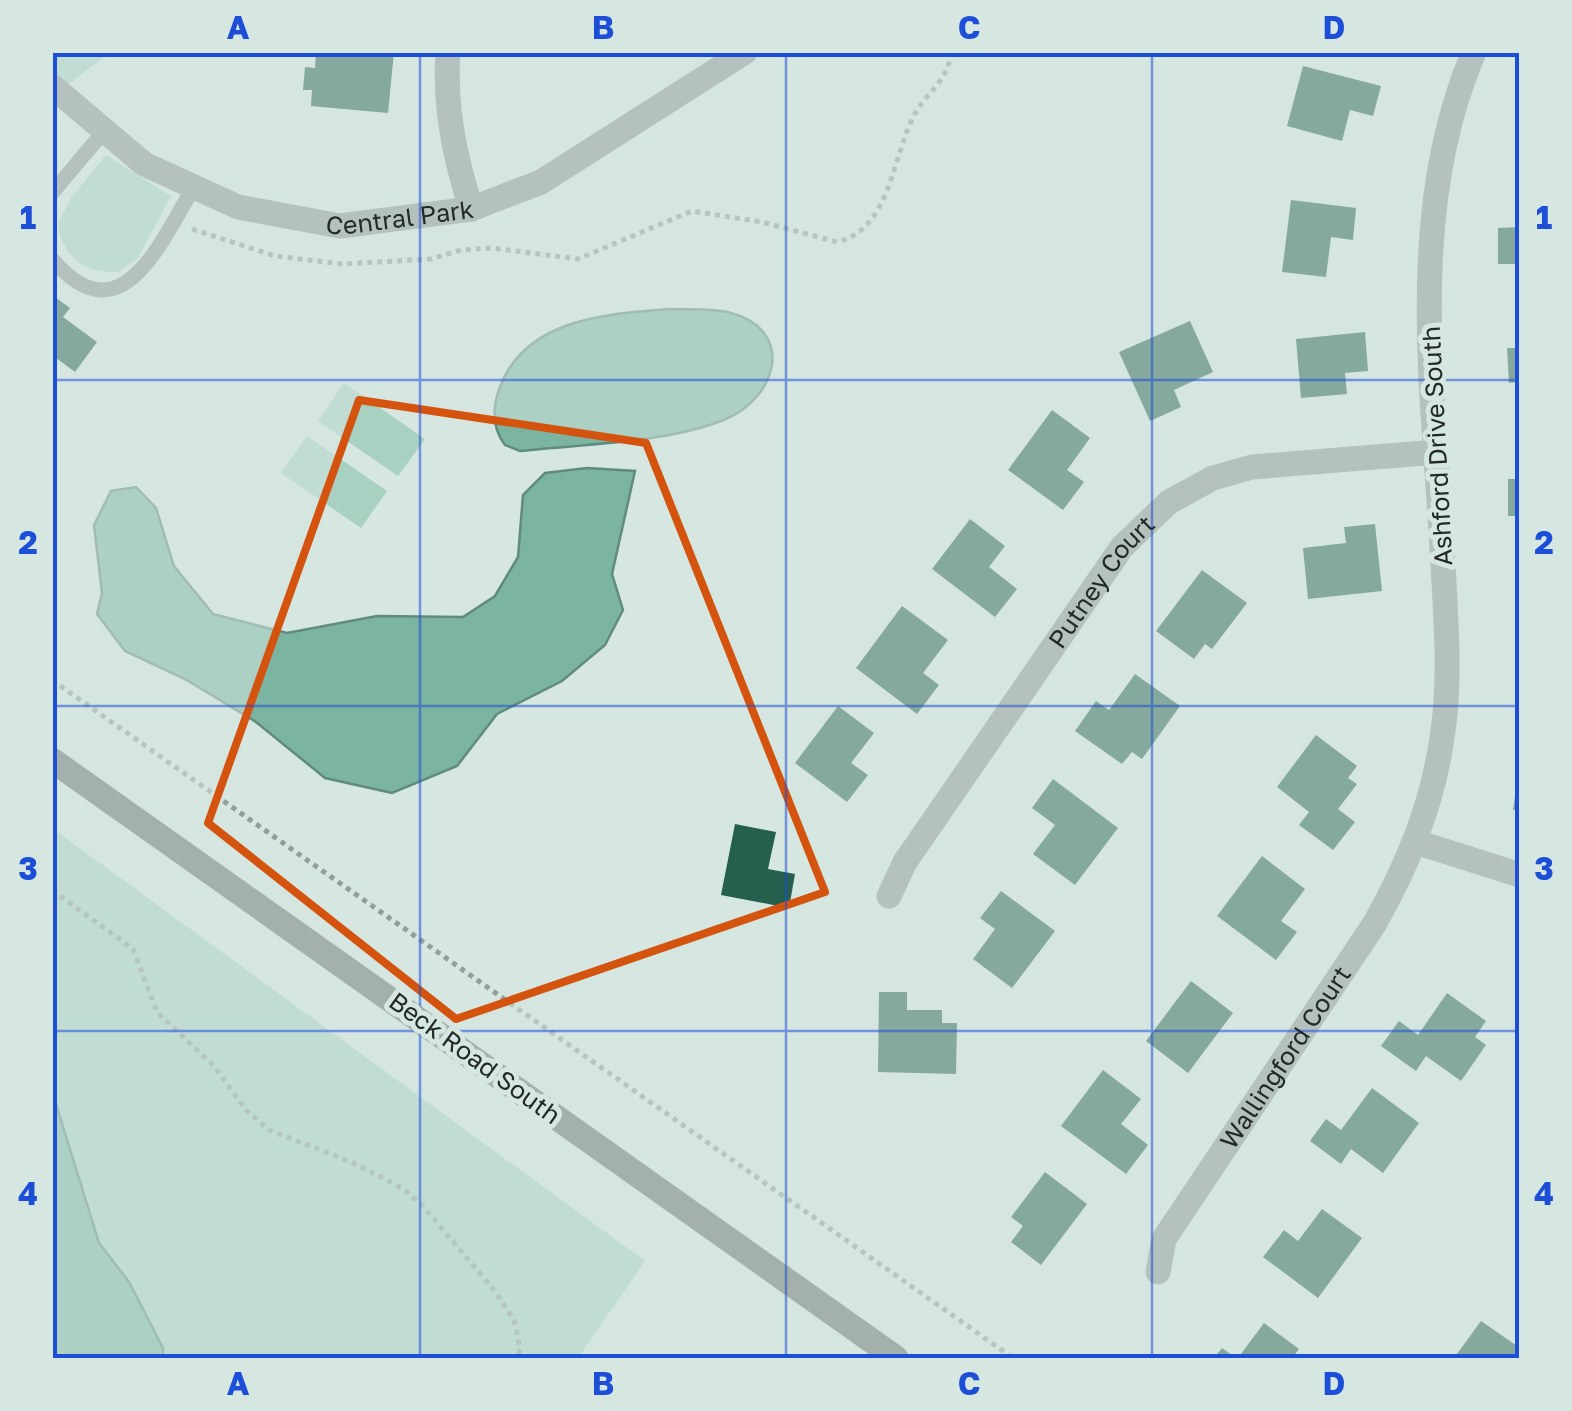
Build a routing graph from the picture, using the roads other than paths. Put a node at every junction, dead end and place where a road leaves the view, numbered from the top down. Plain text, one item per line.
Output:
1 (448, 52) edge
2 (745, 52) edge
3 (1474, 52) edge
4 (52, 86) edge
5 (105, 130) junction
6 (194, 186) junction
7 (52, 193) edge
8 (471, 209) junction
9 (52, 259) edge
10 (138, 278) junction
11 (150, 292) dead end
12 (1436, 452) junction
13 (52, 760) edge
14 (1416, 842) junction
15 (1520, 875) edge
16 (889, 896) dead end
17 (1158, 1272) dead end
18 (896, 1358) edge

1 - 8 street
2 - 8 street, Central Park
3 - 12 street, Ashford Drive South
4 - 5 street, Central Park
5 - 6 street, Central Park
5 - 7 lane
6 - 8 street, Central Park
6 - 10 lane
9 - 10 lane
10 - 11 lane
12 - 14 street, Ashford Drive South
12 - 16 street, Putney Court
13 - 18 main road, Beck Road South
14 - 15 street
14 - 17 street, Wallingford Court

